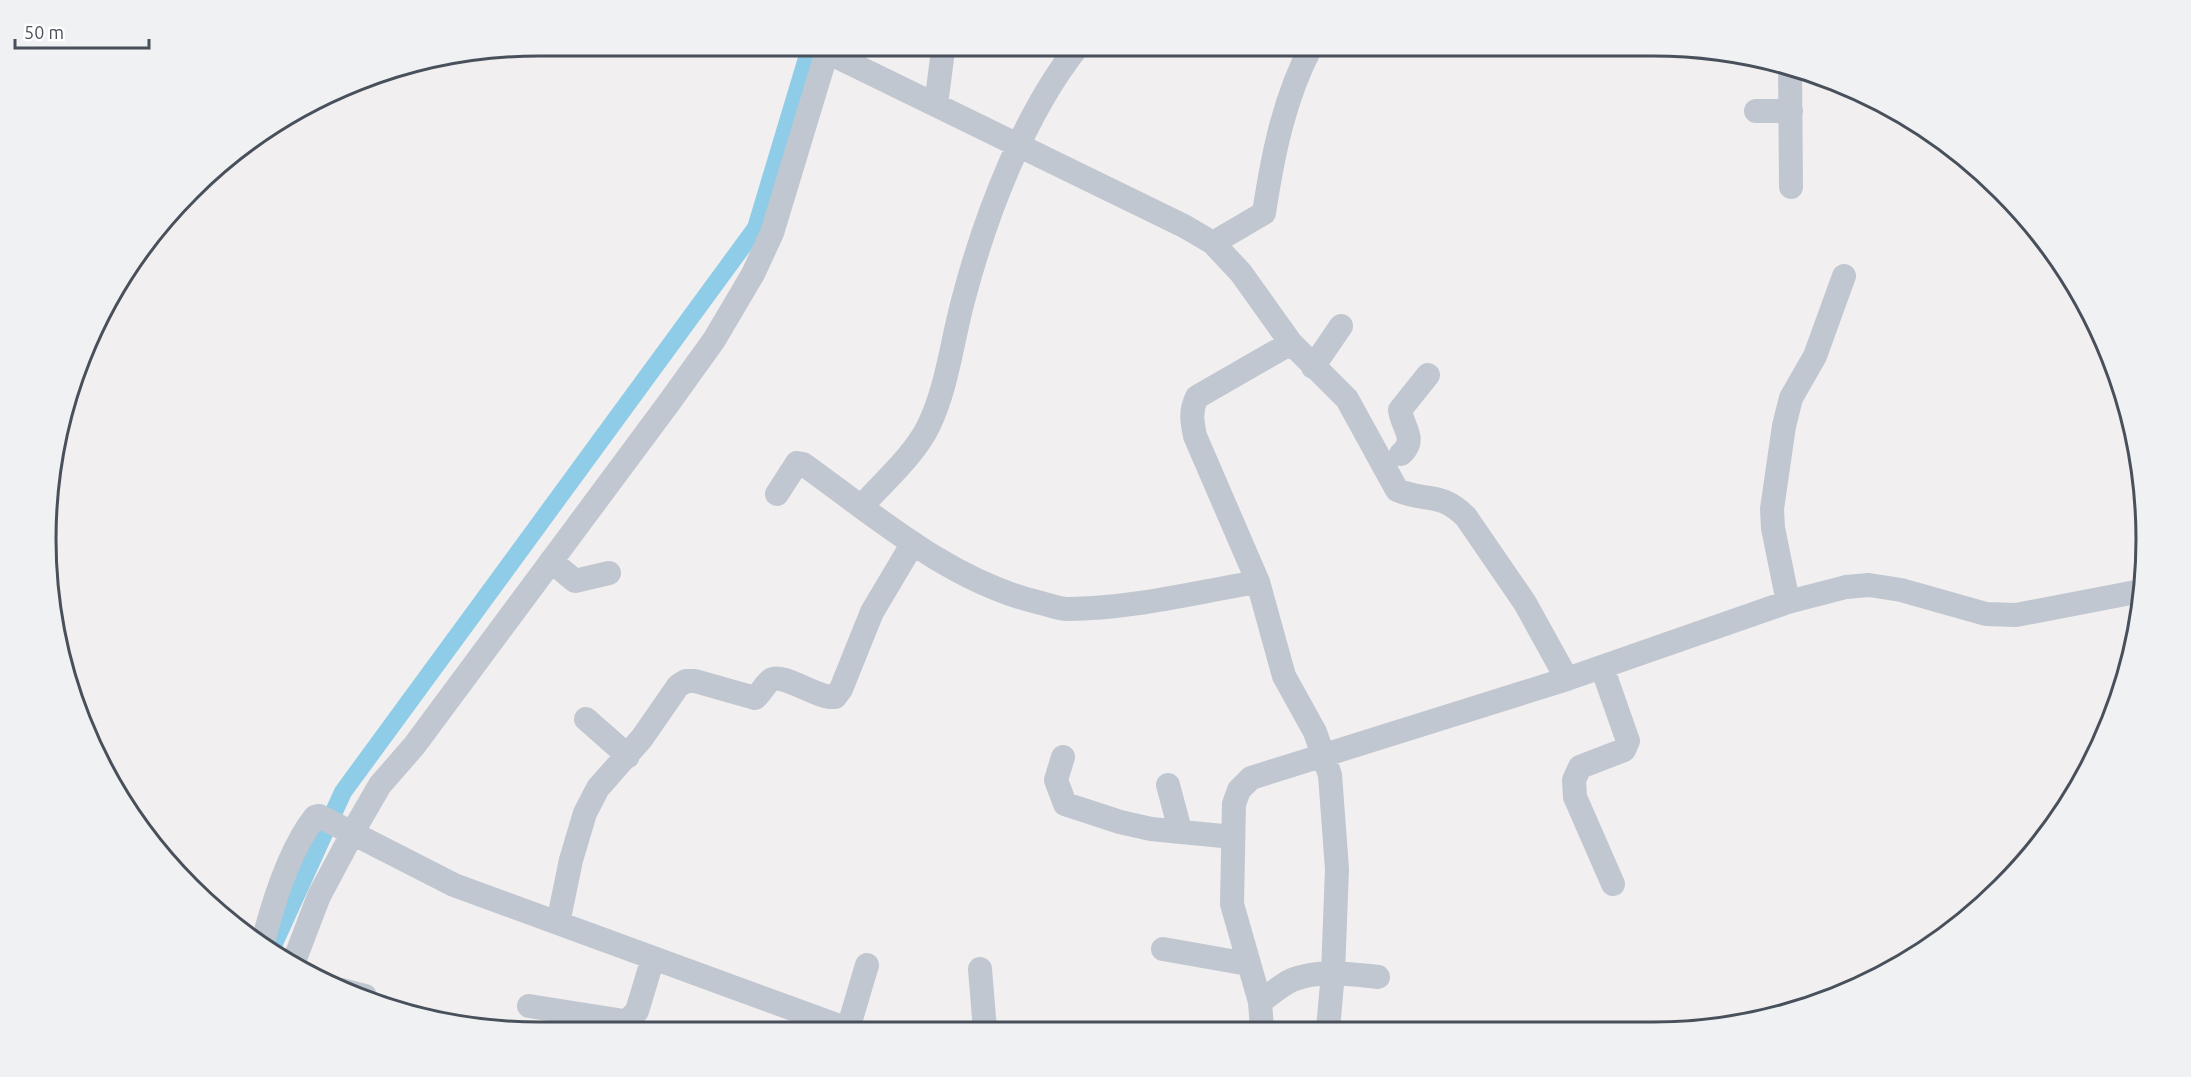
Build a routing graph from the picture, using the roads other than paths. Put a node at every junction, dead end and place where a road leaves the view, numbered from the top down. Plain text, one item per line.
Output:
1 (826, 56) edge
2 (842, 56) edge
3 (1071, 56) edge
4 (1307, 56) edge
5 (942, 58) dead end
6 (1790, 76) edge
7 (936, 105) junction
8 (1756, 111) dead end
9 (1791, 111) junction
10 (1019, 146) junction
11 (1791, 187) dead end
12 (1214, 243) junction
13 (1844, 276) dead end
14 (1341, 326) dead end
15 (1291, 343) junction
16 (1313, 366) junction
17 (1428, 375) dead end
18 (1392, 461) junction
19 (777, 494) dead end
20 (862, 506) junction
21 (913, 543) junction
22 (551, 561) junction
23 (609, 573) dead end
24 (1258, 582) junction
25 (2132, 593) edge
26 (1788, 602) junction
27 (1602, 667) junction
28 (1567, 679) junction
29 (586, 719) dead end
30 (628, 756) junction
31 (1063, 757) dead end
32 (1326, 757) junction
33 (1167, 785) dead end
34 (339, 827) junction
35 (1180, 831) junction
36 (1233, 837) junction
37 (1613, 884) dead end
38 (558, 923) junction
39 (264, 936) edge
40 (1162, 949) dead end
41 (296, 956) edge
42 (653, 958) junction
43 (1248, 964) junction
44 (867, 965) dead end
45 (981, 969) dead end
46 (1334, 973) junction
47 (1378, 976) dead end
48 (1260, 1002) junction
49 (529, 1006) dead end
50 (601, 1022) edge
51 (628, 1022) edge
52 (828, 1022) edge
53 (852, 1022) edge
54 (984, 1022) edge
55 (1261, 1022) edge
56 (1329, 1022) edge

1 - 22 street
2 - 7 street
3 - 10 street
4 - 12 street
5 - 7 street
6 - 9 street
7 - 10 street
8 - 9 street
9 - 11 street
10 - 12 street
10 - 20 street
12 - 15 street
13 - 26 street
14 - 16 street
15 - 16 street
15 - 24 street
16 - 18 street
17 - 18 street
18 - 28 street
19 - 20 street
20 - 21 street
21 - 24 street
21 - 30 street
22 - 23 street
22 - 34 street
24 - 32 street
25 - 26 street
26 - 27 street
27 - 28 street
27 - 37 street
28 - 32 street
29 - 30 street
30 - 38 street
31 - 35 street
32 - 36 street
32 - 46 street
33 - 35 street
34 - 38 street
34 - 39 street
34 - 41 street
35 - 36 street
36 - 43 street
38 - 42 street
40 - 43 street
42 - 51 street
42 - 52 street
43 - 48 street
44 - 53 street
45 - 54 street
46 - 47 street
46 - 48 street
46 - 56 street
48 - 55 street
49 - 50 street

